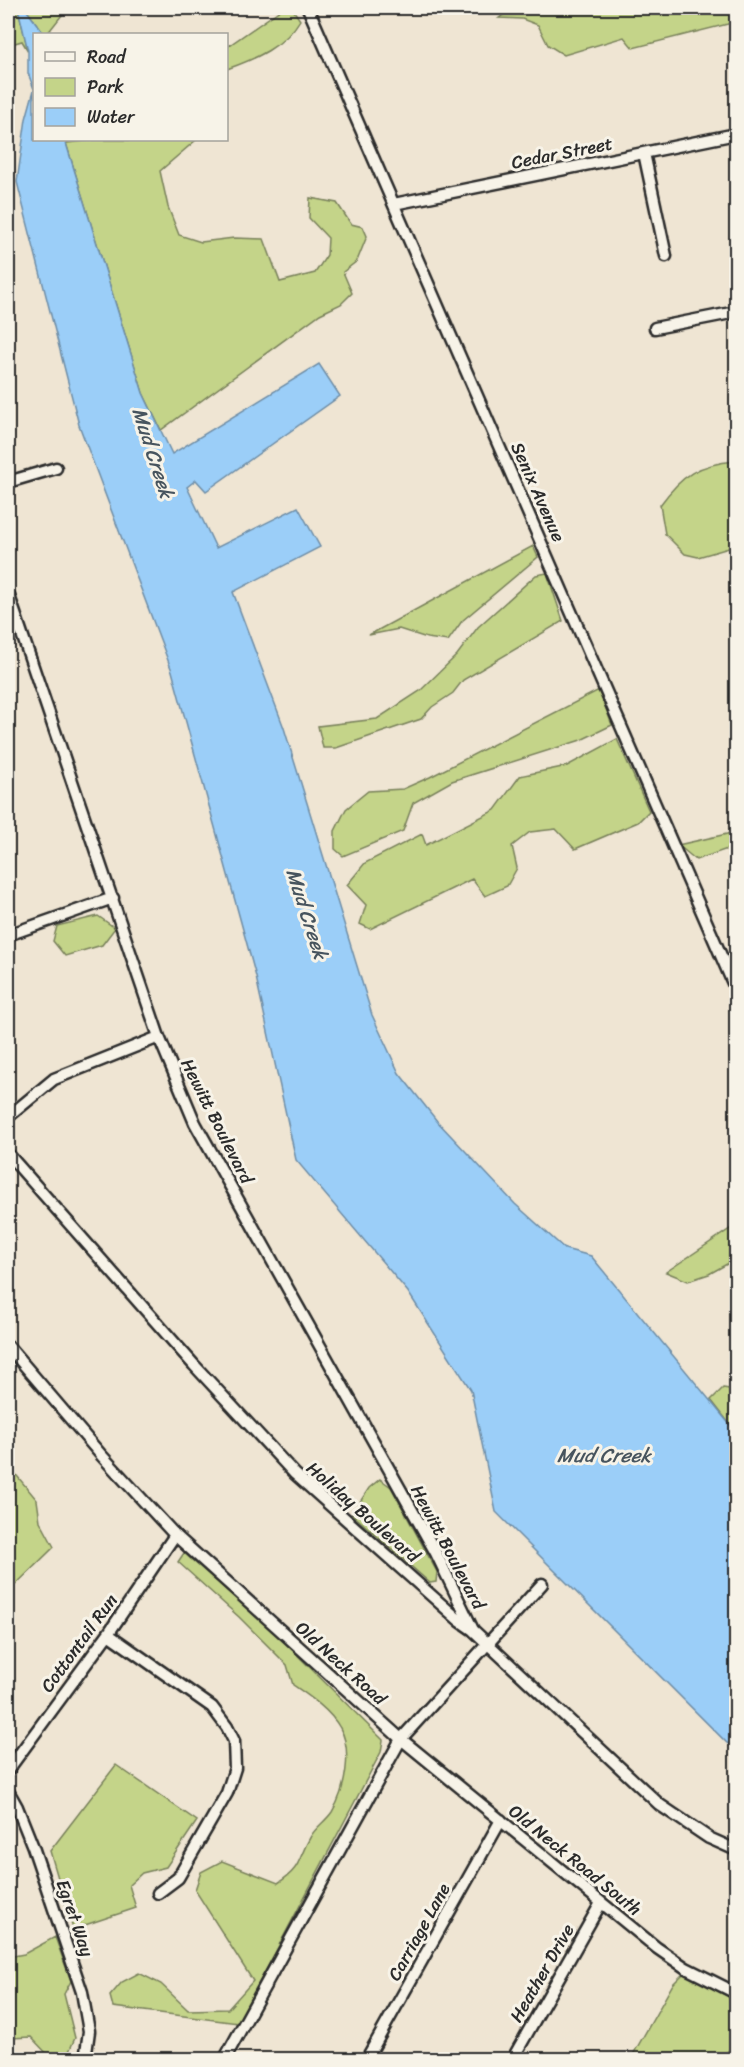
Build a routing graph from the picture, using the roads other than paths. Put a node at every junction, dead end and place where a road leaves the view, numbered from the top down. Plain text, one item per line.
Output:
1 (308, 8) edge
2 (736, 134) edge
3 (644, 153) junction
4 (394, 204) junction
5 (666, 256) dead end
6 (736, 312) edge
7 (655, 328) dead end
8 (56, 468) dead end
9 (8, 482) edge
10 (8, 593) edge
11 (113, 898) junction
12 (8, 935) edge
13 (736, 990) edge
14 (159, 1037) junction
15 (8, 1117) edge
16 (8, 1154) edge
17 (8, 1346) edge
18 (176, 1535) junction
19 (542, 1584) dead end
20 (473, 1630) junction
21 (108, 1634) junction
22 (486, 1643) junction
23 (401, 1739) junction
24 (8, 1770) edge
25 (8, 1791) edge
26 (501, 1820) junction
27 (736, 1850) edge
28 (158, 1893) dead end
29 (601, 1903) junction
30 (736, 1993) edge
31 (85, 2060) edge
32 (224, 2060) edge
33 (366, 2060) edge
34 (512, 2060) edge

1 - 4 street, Senix Avenue
2 - 3 street, Cedar Street
3 - 4 street, Cedar Street
3 - 5 street
4 - 13 street, Senix Avenue
6 - 7 street
8 - 9 street
10 - 11 street, Hewitt Boulevard
11 - 12 street
11 - 14 street, Hewitt Boulevard
14 - 15 street
14 - 20 street, Hewitt Boulevard
16 - 20 street, Holiday Boulevard
17 - 18 street, Old Neck Road
18 - 21 street, Cottontail Run
18 - 23 street, Old Neck Road
19 - 22 street
20 - 22 street, Holiday Boulevard
21 - 24 street, Cottontail Run
21 - 28 street
22 - 23 street
22 - 27 street, Holiday Boulevard
23 - 26 street, Old Neck Road South
23 - 32 street
25 - 31 street, Egret Way
26 - 29 street, Old Neck Road South
26 - 33 street, Carriage Lane
29 - 30 street, Old Neck Road South
29 - 34 street, Heather Drive

